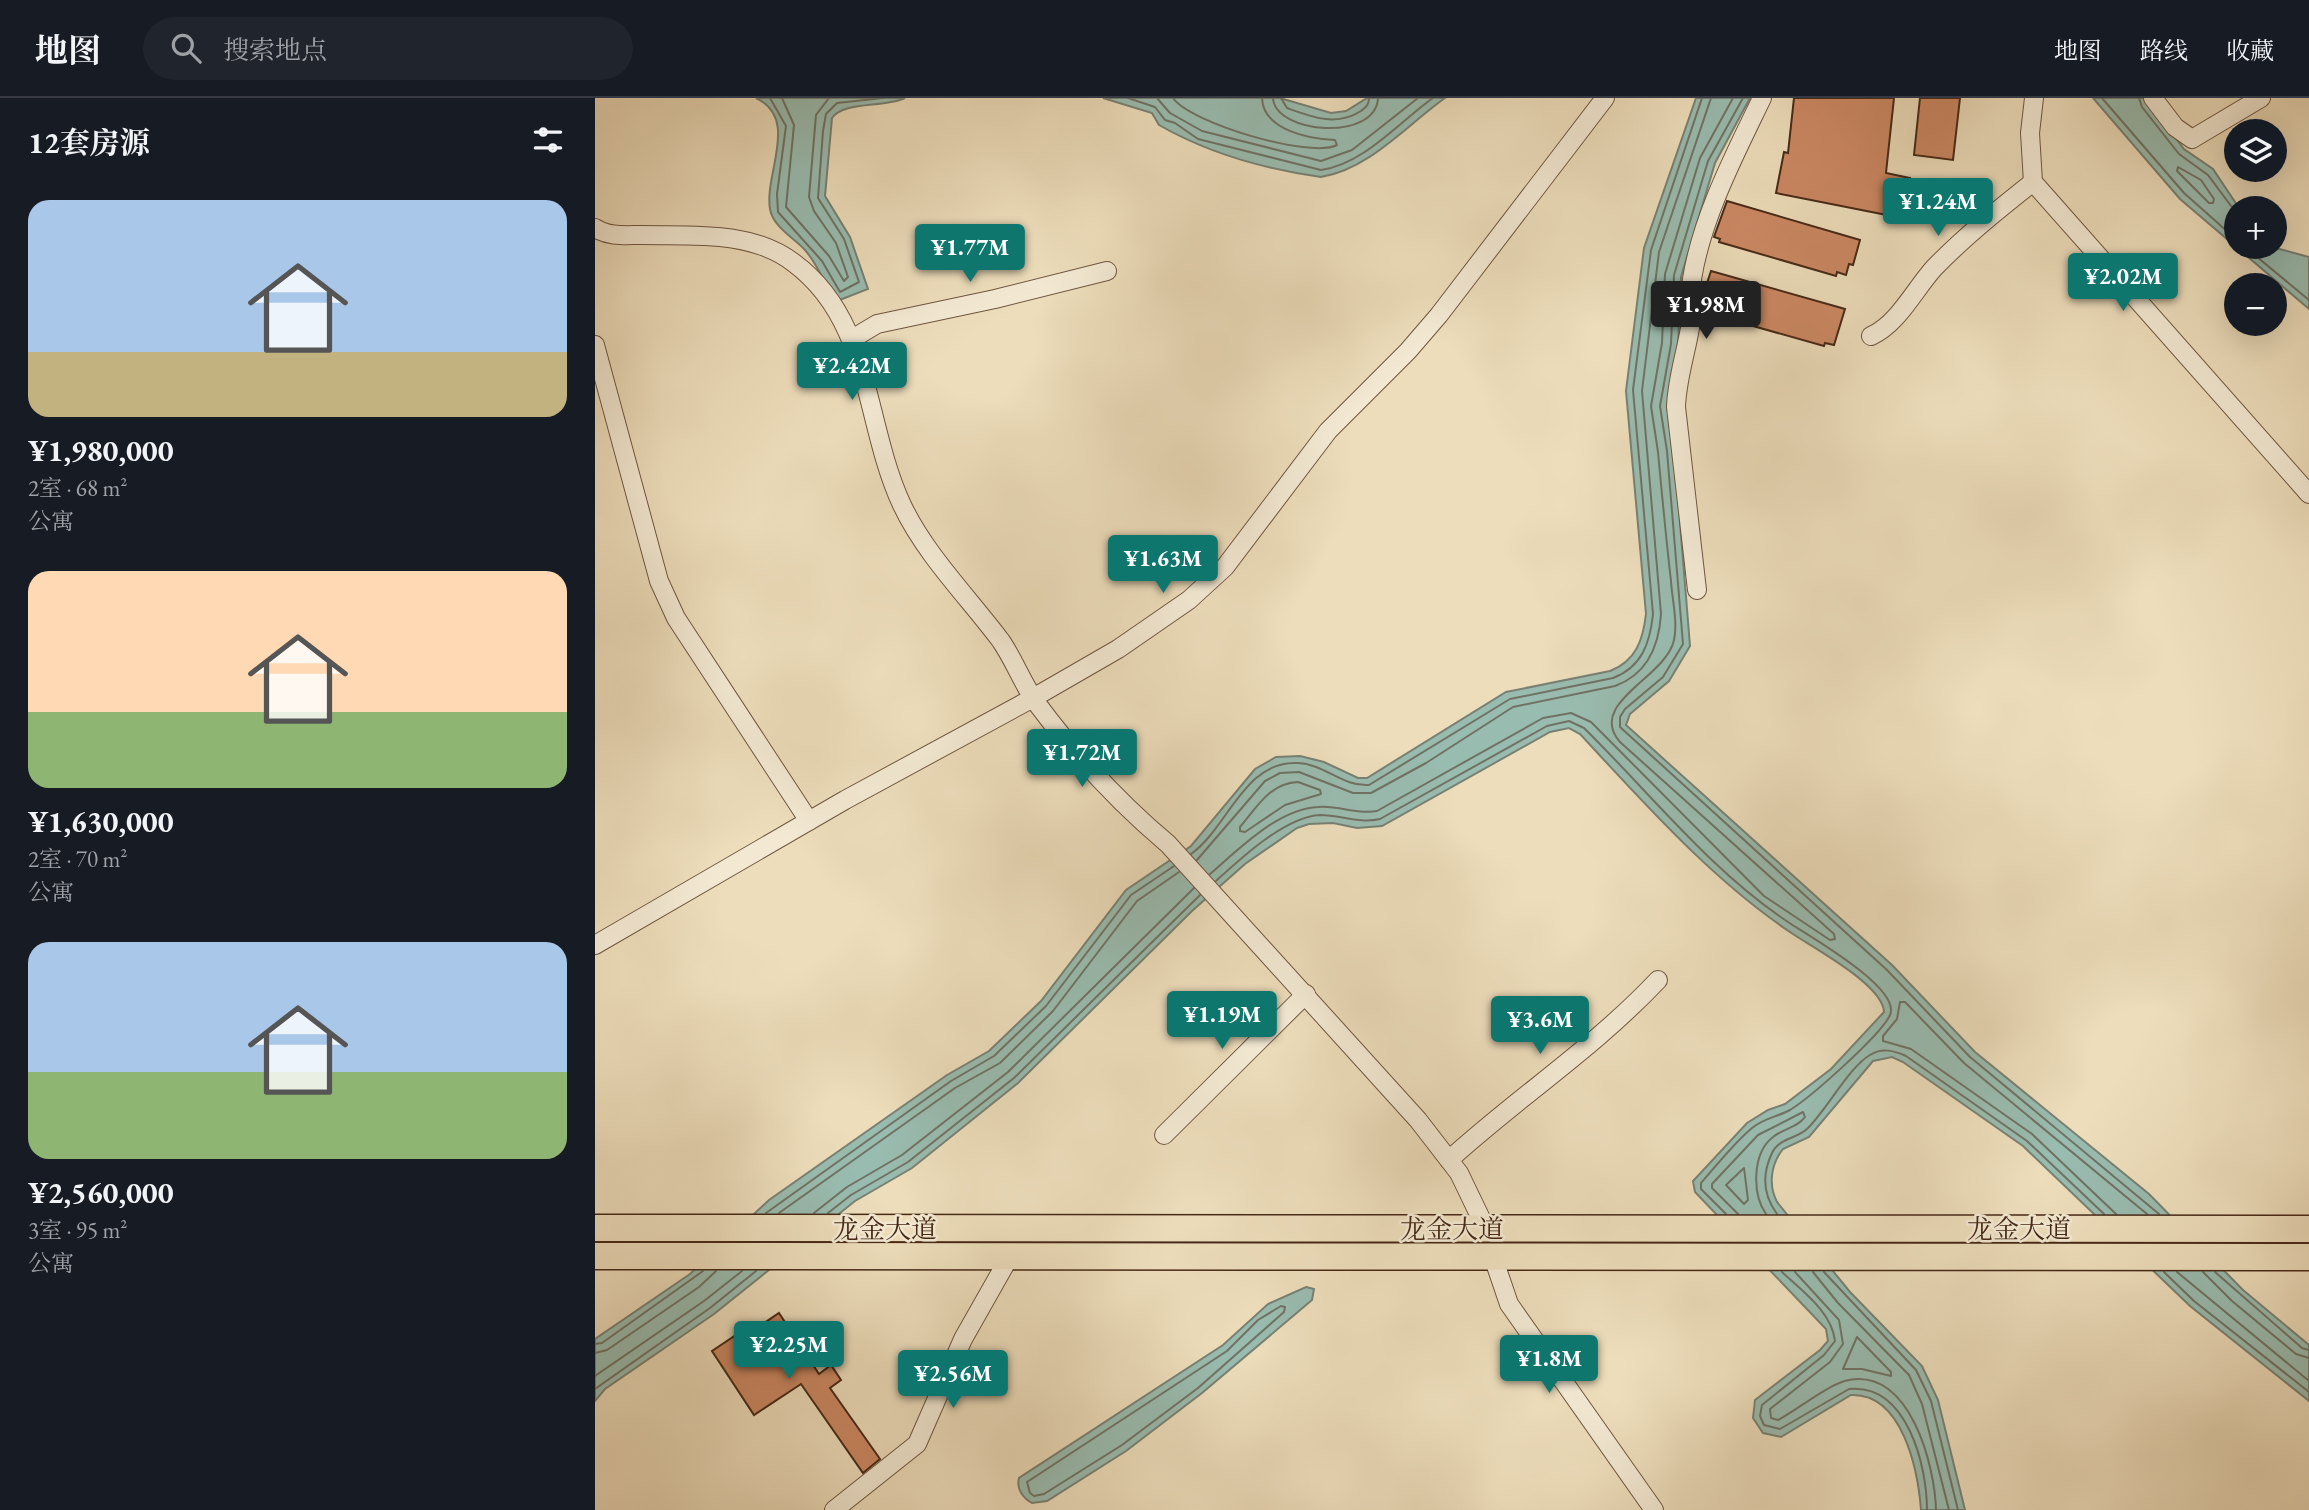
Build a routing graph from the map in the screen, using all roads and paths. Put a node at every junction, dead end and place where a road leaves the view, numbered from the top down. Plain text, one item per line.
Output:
1 (1605, 98) edge
2 (1762, 98) edge
3 (2034, 98) edge
4 (2153, 98) edge
5 (2261, 98) edge
6 (2033, 181) junction
7 (595, 228) edge
8 (1107, 271) dead end
9 (1871, 336) dead end
10 (852, 339) junction
11 (595, 345) edge
12 (2309, 494) edge
13 (1697, 590) dead end
14 (1033, 698) junction
15 (809, 821) junction
16 (595, 945) edge
17 (1658, 980) dead end
18 (1306, 994) junction
19 (1164, 1135) dead end
20 (1449, 1160) junction
21 (595, 1228) edge
22 (1486, 1229) junction
23 (2309, 1229) edge
24 (595, 1256) edge
25 (1010, 1256) junction
26 (1493, 1257) junction
27 (2309, 1257) edge
28 (834, 1510) edge
29 (1654, 1510) edge

1 - 14 street
2 - 13 street
3 - 6 street
4 - 5 street
6 - 9 street
6 - 12 street
7 - 10 street
8 - 10 street
10 - 14 street
11 - 15 street
14 - 15 street
14 - 18 street
15 - 16 street
17 - 20 street
18 - 19 street
18 - 20 street
20 - 22 street
21 - 22 main road, 龙金大道
22 - 23 main road, 龙金大道
24 - 25 main road, 龙金大道
25 - 26 main road, 龙金大道
25 - 28 street
26 - 27 main road, 龙金大道
26 - 29 street

